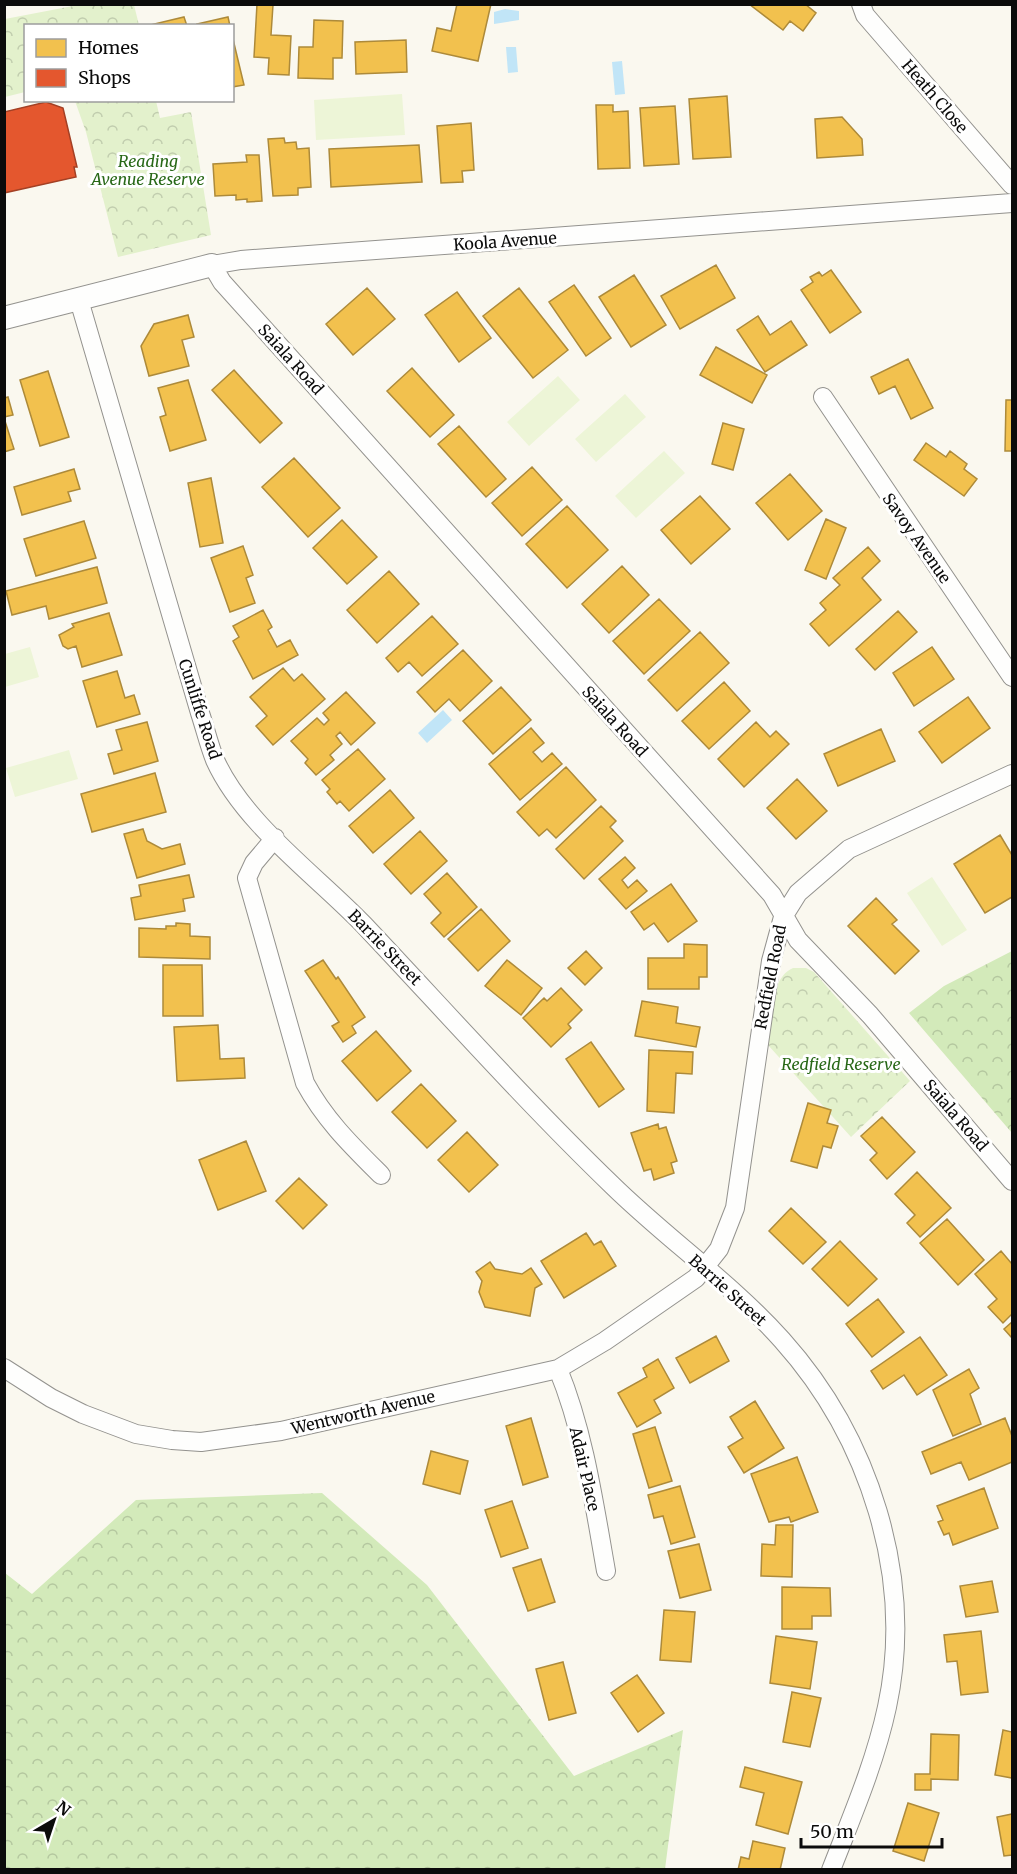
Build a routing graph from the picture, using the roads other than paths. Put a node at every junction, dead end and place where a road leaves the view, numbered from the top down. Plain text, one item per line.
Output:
1 (861, 4) edge
2 (1012, 185) edge
3 (1012, 203) edge
4 (213, 265) junction
5 (79, 300) junction
6 (4, 318) edge
7 (823, 398) dead end
8 (1012, 677) edge
9 (1012, 774) edge
10 (274, 838) junction
11 (783, 917) junction
12 (381, 1175) dead end
13 (1012, 1181) edge
14 (706, 1268) junction
15 (4, 1368) edge
16 (558, 1369) junction
17 (606, 1570) dead end
18 (831, 1869) edge

1 - 2 street, Heath Close
3 - 4 street, Koola Avenue
4 - 5 street, Koola Avenue
4 - 11 street, Saiala Road
5 - 6 street, Koola Avenue
5 - 10 street, Cunliffe Road
7 - 8 street, Savoy Avenue
9 - 11 street, Redfield Road
10 - 12 street
10 - 14 street, Barrie Street
11 - 13 street, Saiala Road
11 - 14 street, Redfield Road
14 - 16 street, Wentworth Avenue
14 - 18 street, Barrie Street
15 - 16 street, Wentworth Avenue
16 - 17 street, Adair Place

